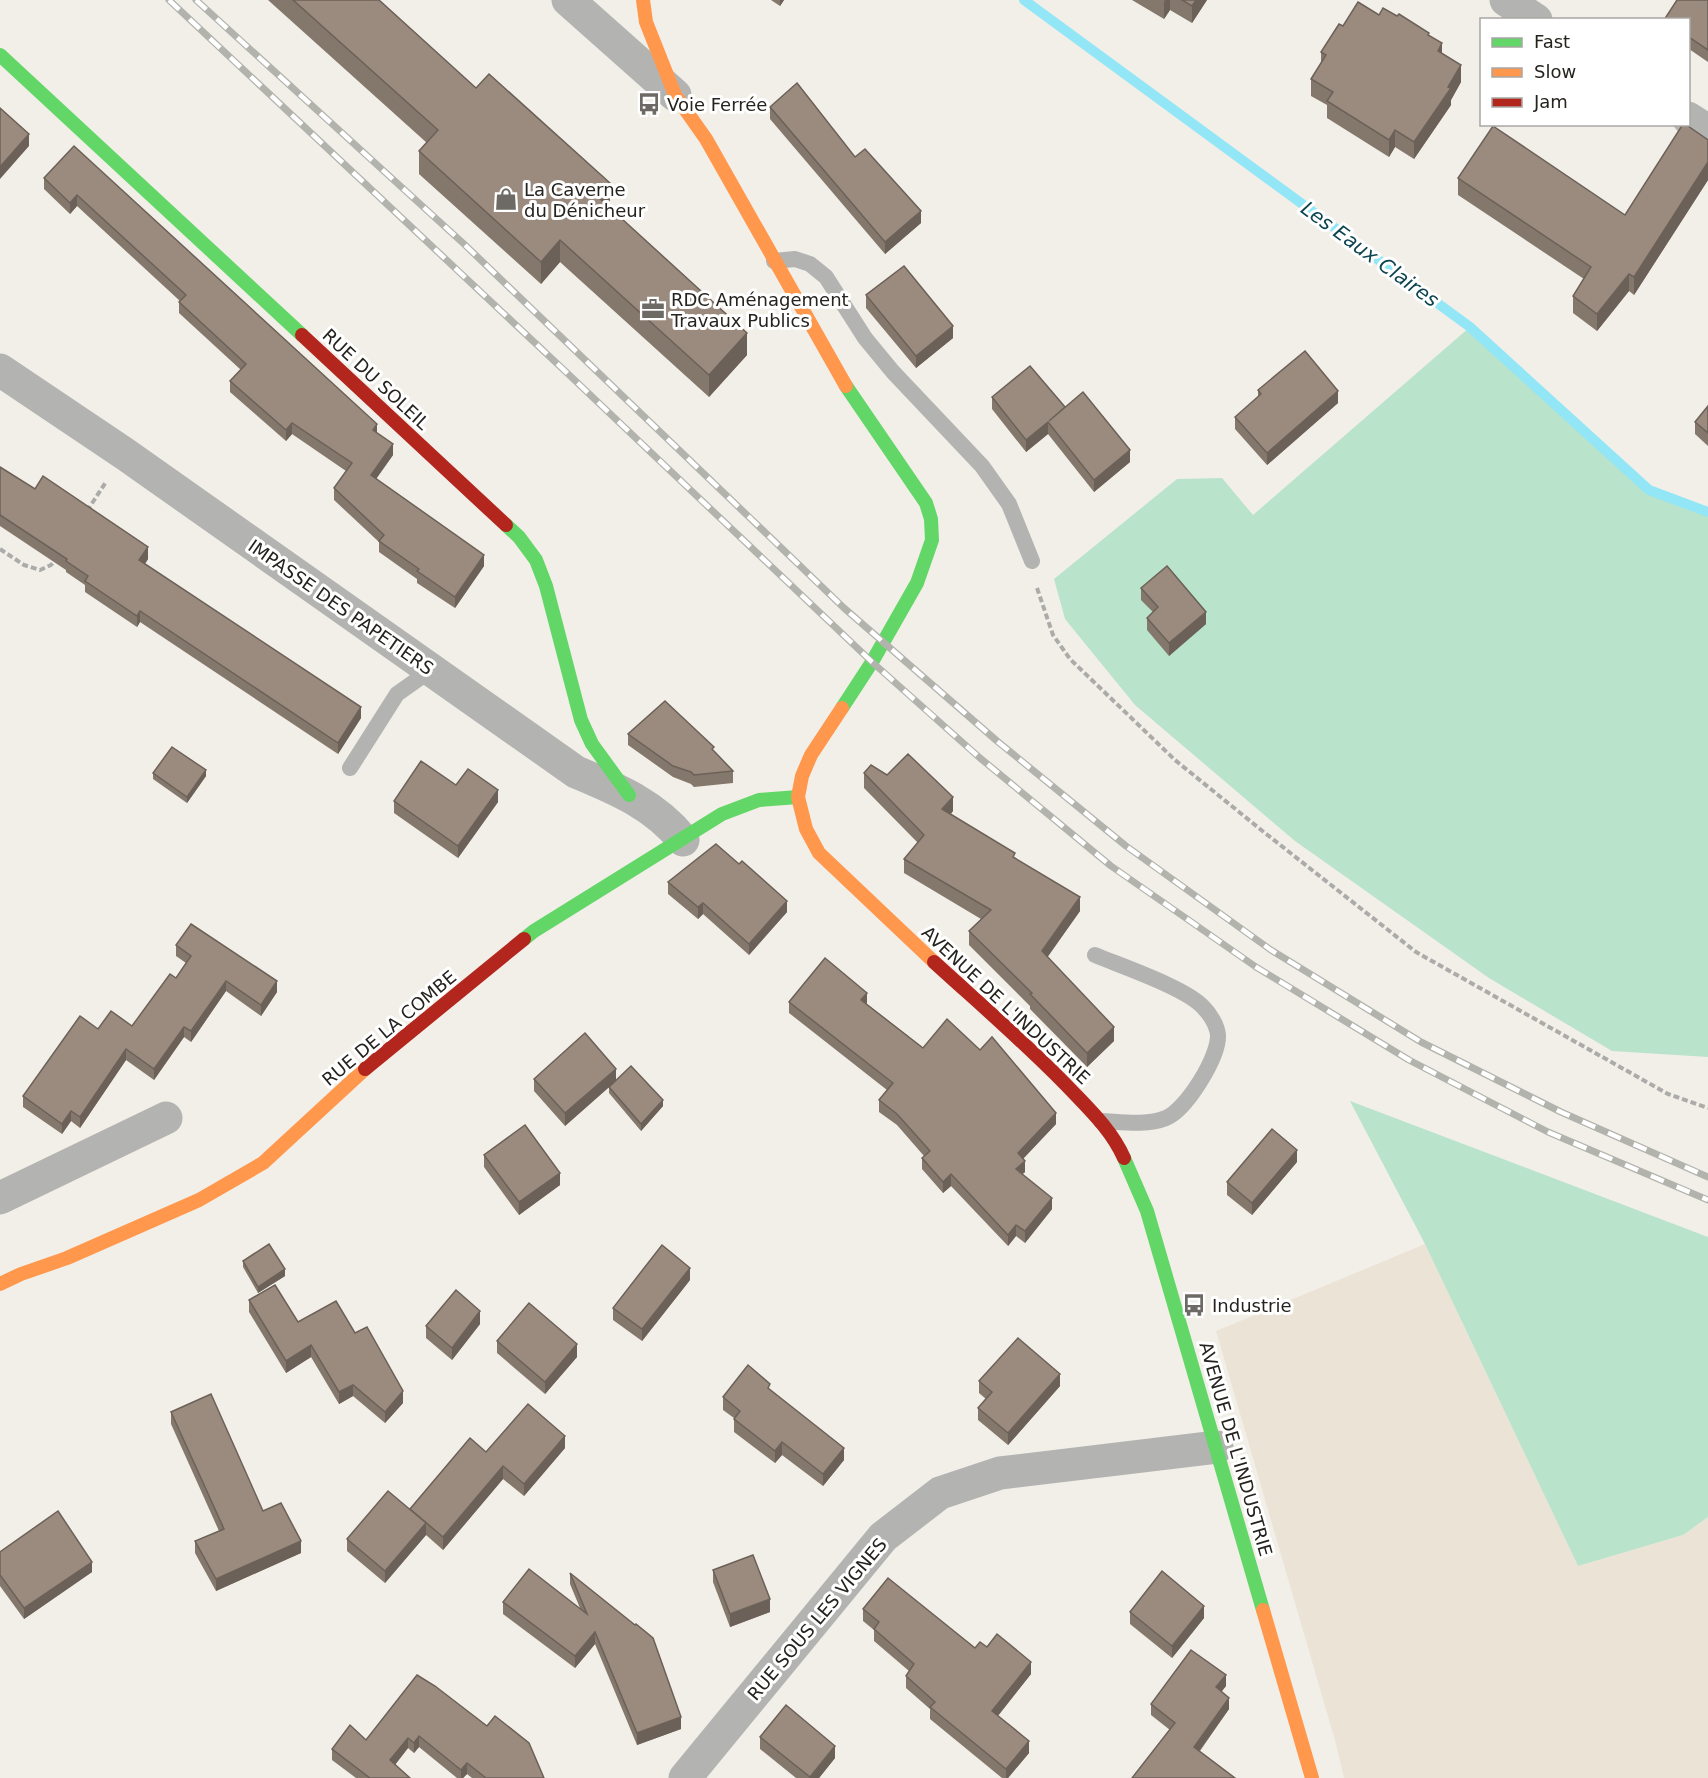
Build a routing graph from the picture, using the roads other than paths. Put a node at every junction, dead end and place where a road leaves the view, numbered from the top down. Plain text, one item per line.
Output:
1 (568, 0) edge
2 (643, 0) edge
3 (1506, 0) edge
4 (1533, 18) edge
5 (0, 55) edge
6 (675, 95) junction
7 (1690, 119) edge
8 (1708, 131) edge
9 (774, 261) junction
10 (0, 370) edge
11 (1032, 561) road end
12 (431, 670) junction
13 (350, 768) dead end
14 (629, 795) junction
15 (798, 797) junction
16 (683, 840) junction
17 (1095, 955) dead end
18 (166, 1118) dead end
19 (1101, 1121) junction
20 (0, 1198) edge
21 (0, 1284) edge
22 (1217, 1447) junction
23 (686, 1778) edge
24 (1312, 1778) edge

1 - 6 street
2 - 6 street
3 - 4 street
5 - 14 street, RUE DU SOLEIL
6 - 9 street
7 - 8 street
9 - 11 lane
9 - 15 street
10 - 12 street, IMPASSE DES PAPETIERS
12 - 13 lane
12 - 14 street, IMPASSE DES PAPETIERS
14 - 16 street, IMPASSE DES PAPETIERS
15 - 16 street, RUE DE LA COMBE
15 - 19 street, AVENUE DE L'INDUSTRIE
16 - 21 street, RUE DE LA COMBE
17 - 19 lane
18 - 20 street
19 - 22 street, AVENUE DE L'INDUSTRIE
22 - 23 street, RUE SOUS LES VIGNES
22 - 24 street, AVENUE DE L'INDUSTRIE

